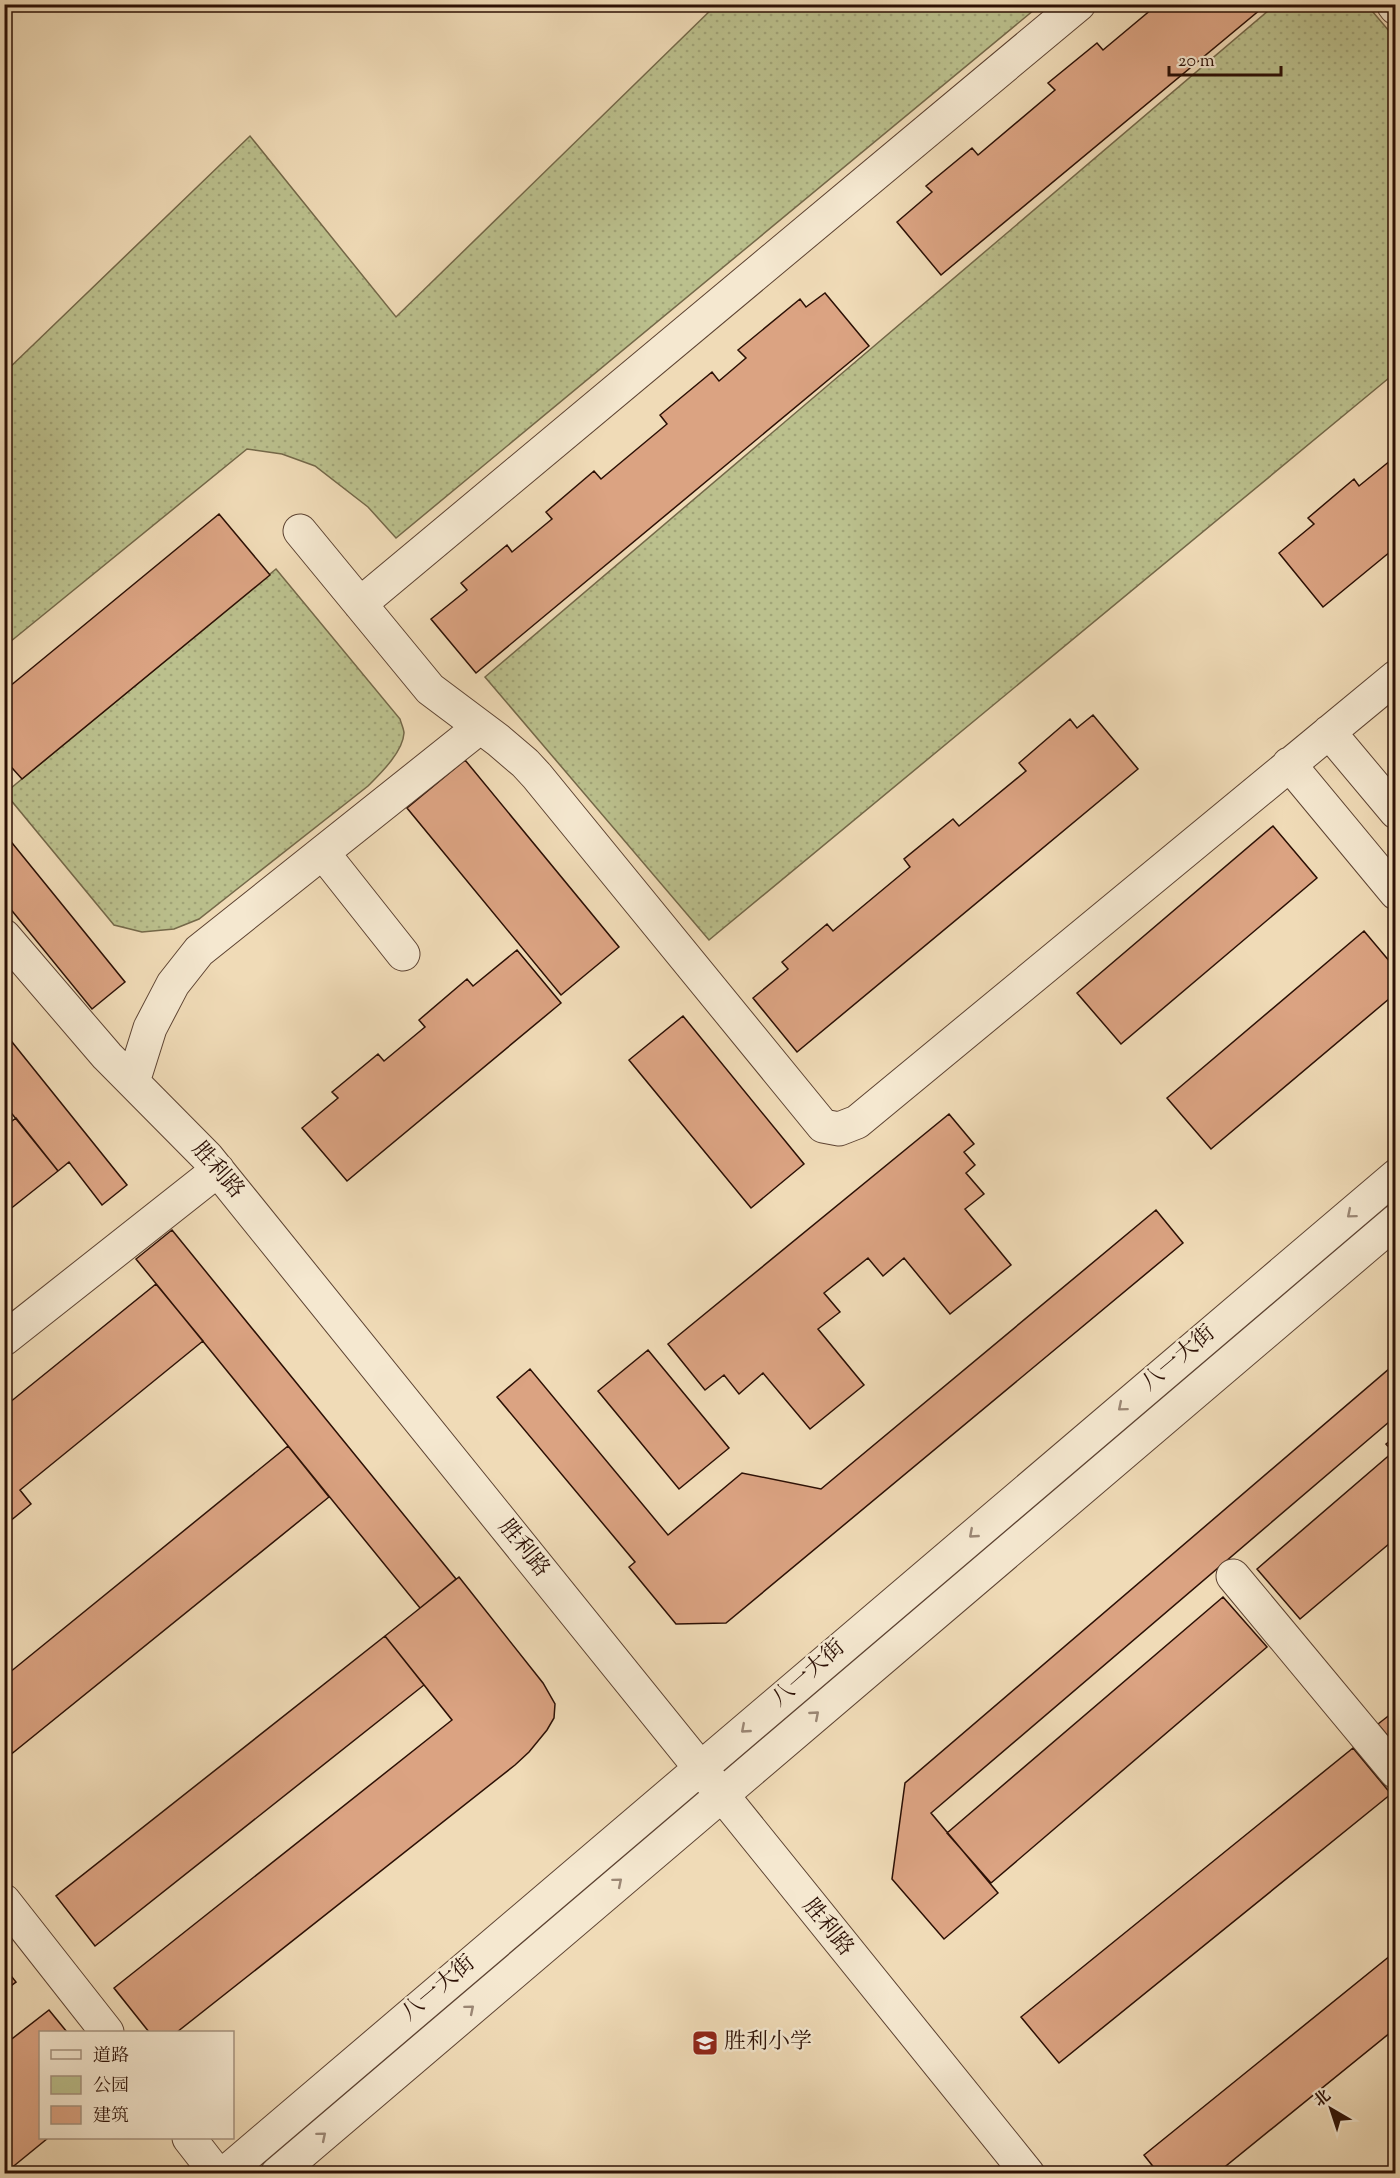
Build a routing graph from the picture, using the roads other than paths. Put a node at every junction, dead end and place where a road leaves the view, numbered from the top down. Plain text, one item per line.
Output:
1 (1079, 4) edge
2 (300, 531) dead end
3 (360, 604) junction
4 (1395, 677) edge
5 (480, 727) junction
6 (1329, 732) junction
7 (1289, 764) junction
8 (1395, 812) edge
9 (322, 853) junction
10 (1395, 893) edge
11 (4, 936) edge
12 (403, 954) dead end
13 (133, 1082) junction
14 (218, 1170) junction
15 (1395, 1176) edge
16 (1395, 1221) edge
17 (4, 1339) edge
18 (1233, 1576) dead end
19 (699, 1768) junction
20 (1395, 1772) edge
21 (721, 1795) junction
22 (4, 1901) edge
23 (106, 2031) edge
24 (190, 2139) edge
25 (218, 2174) edge
26 (224, 2174) edge
27 (277, 2174) edge
28 (1028, 2174) edge

1 - 3 street
2 - 3 street
3 - 5 street
4 - 6 street
5 - 7 street
5 - 9 street
6 - 7 street
6 - 8 street
7 - 10 street
9 - 12 street
9 - 13 street
11 - 13 street, 胜利路
13 - 14 street, 胜利路
14 - 17 street
14 - 19 street, 胜利路
15 -> 19 street, 八一大街
21 -> 16 street, 八一大街
18 - 20 street
19 - 21 street, 胜利路
19 - 26 street, 八一大街
27 -> 21 street, 八一大街
21 - 28 street, 胜利路
22 - 23 street
24 - 25 street

